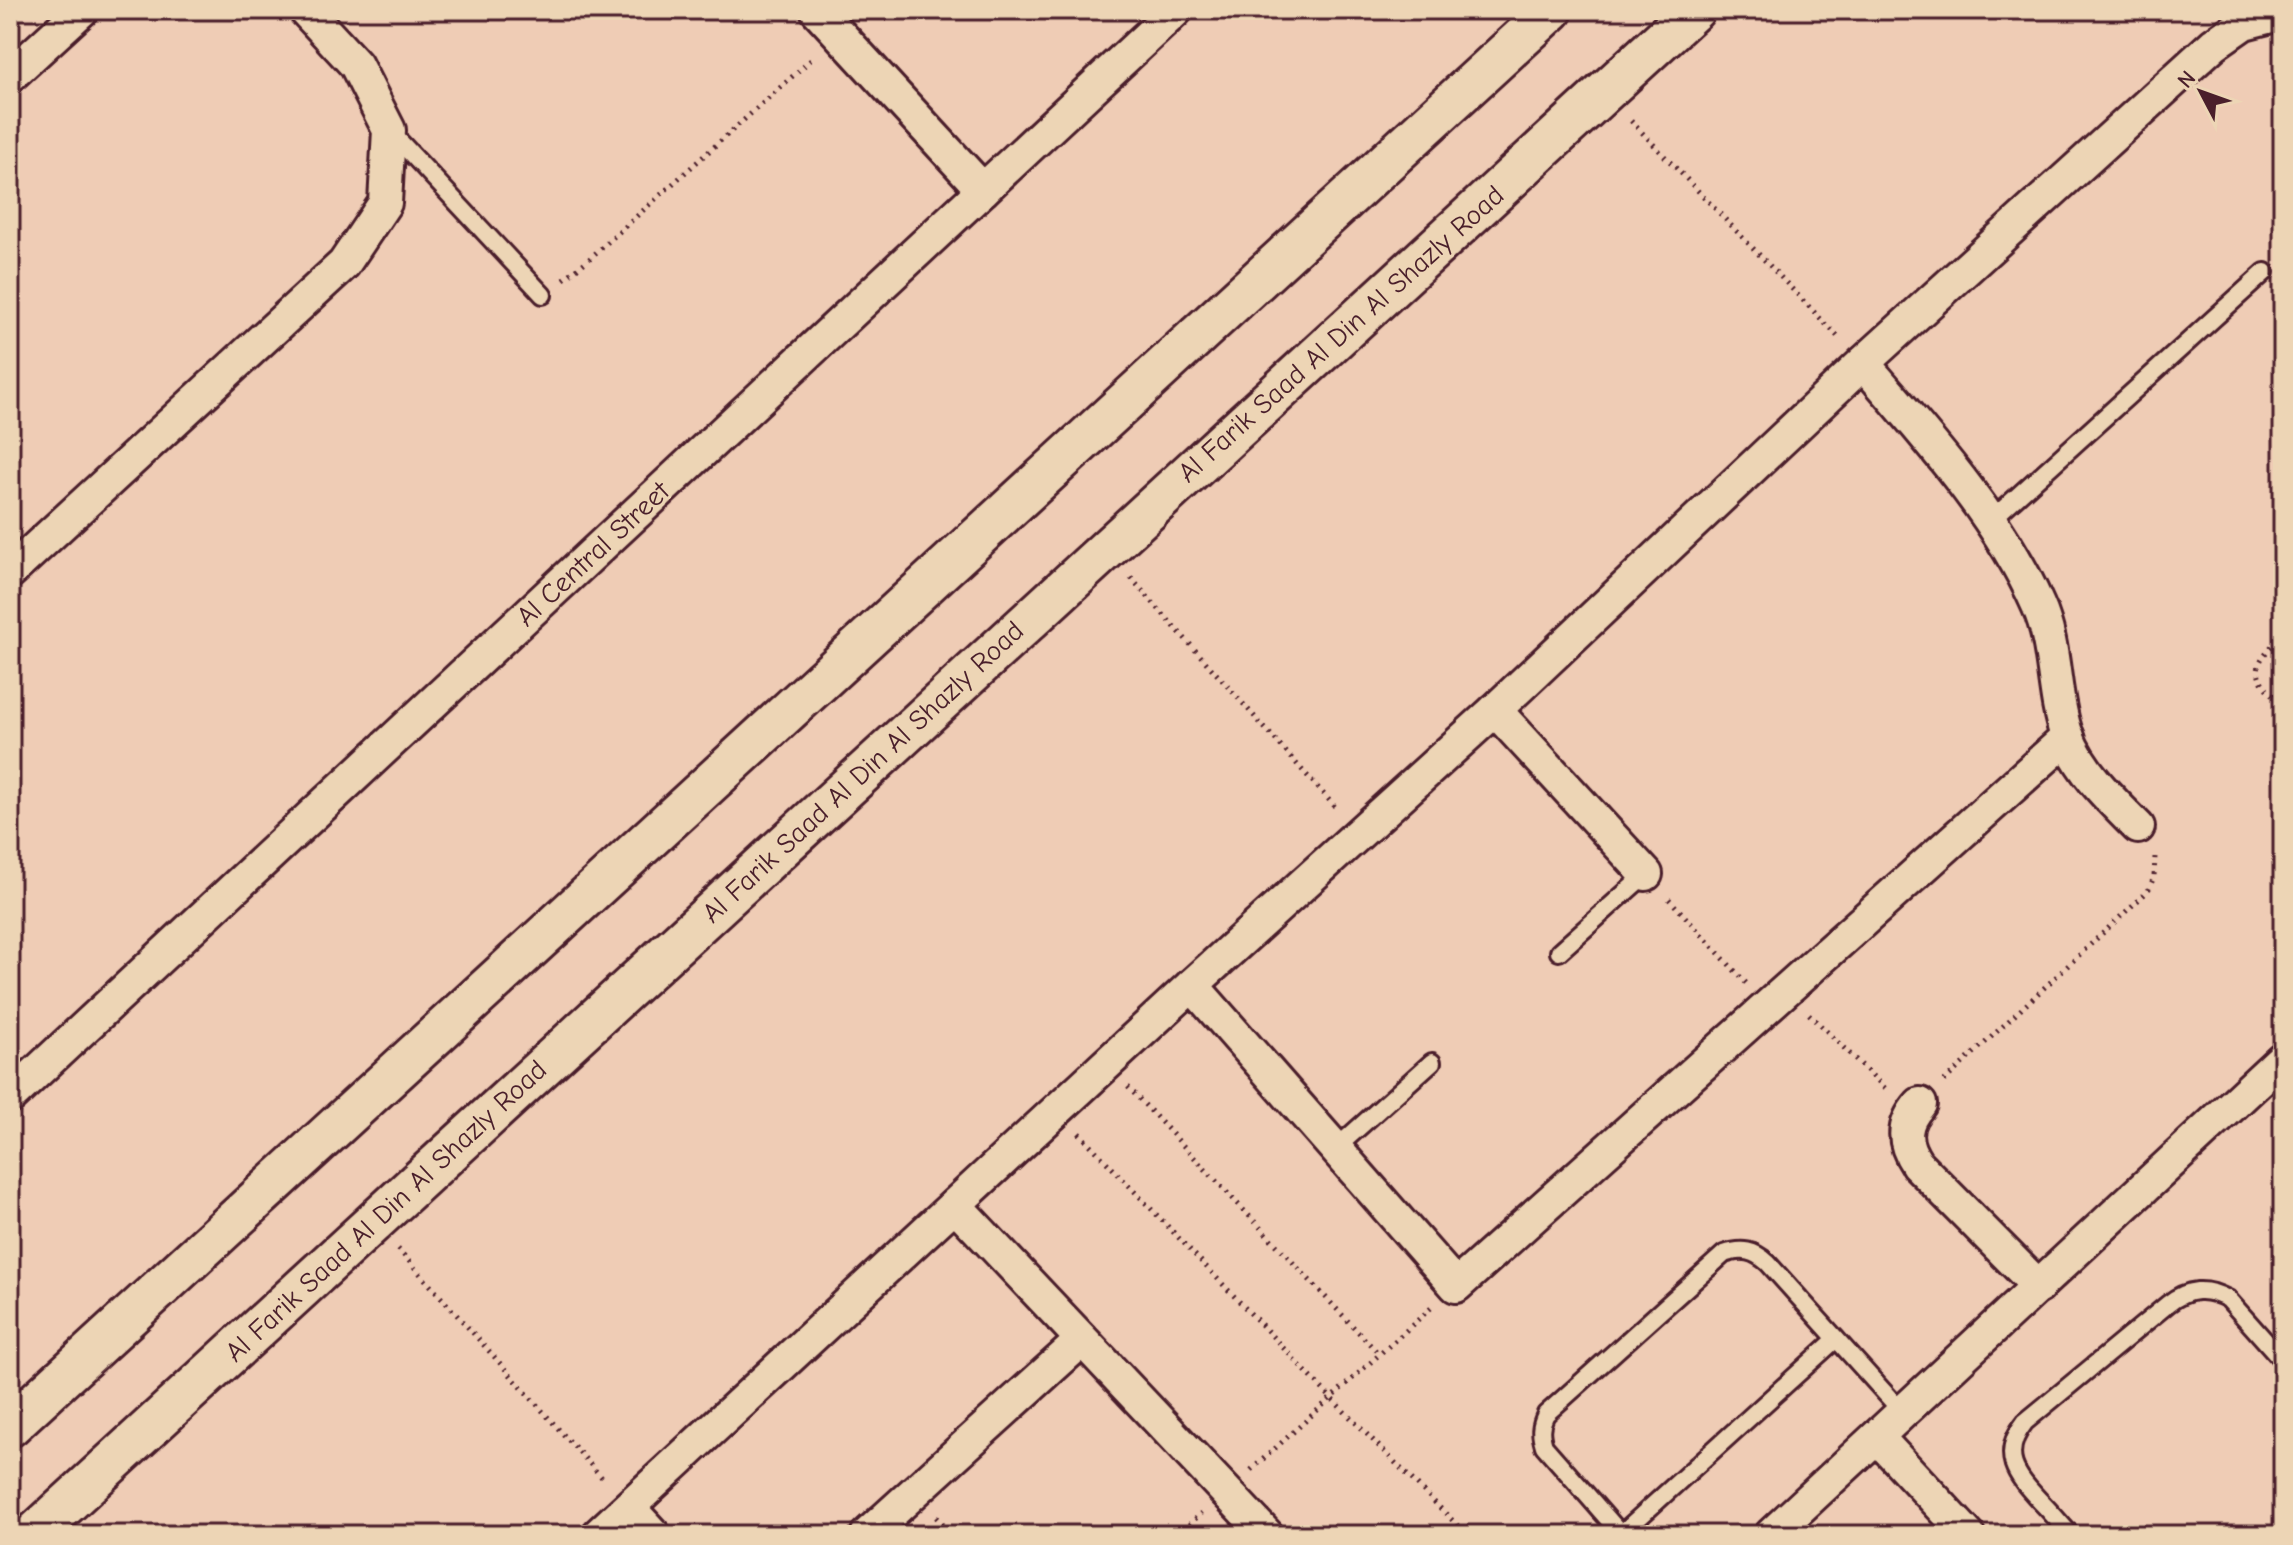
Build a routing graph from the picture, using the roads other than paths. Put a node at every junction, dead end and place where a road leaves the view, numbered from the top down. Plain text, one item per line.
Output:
1 (82, 10) edge
2 (305, 10) edge
3 (817, 10) edge
4 (1176, 10) edge
5 (1552, 10) edge
6 (1694, 10) edge
7 (2283, 13) edge
8 (1668, 26) edge
9 (10, 76) edge
10 (389, 130) junction
11 (983, 190) junction
12 (2265, 272) dead end
13 (543, 295) road end
14 (1863, 363) junction
15 (1990, 521) junction
16 (10, 572) edge
17 (1495, 710) junction
18 (2068, 737) junction
19 (2138, 827) road end
20 (1646, 874) joint
21 (1559, 952) dead end
22 (1192, 985) junction
23 (2283, 1058) edge
24 (1432, 1062) dead end
25 (10, 1097) edge
26 (1916, 1109) road end
27 (1336, 1148) junction
28 (955, 1205) junction
29 (2039, 1287) junction
30 (1836, 1339) junction
31 (1082, 1340) junction
32 (2283, 1361) edge
33 (1903, 1413) junction
34 (10, 1426) edge
35 (1877, 1437) junction
36 (629, 1508) junction
37 (33, 1535) edge
38 (598, 1535) edge
39 (654, 1535) edge
40 (867, 1535) edge
41 (1267, 1535) edge
42 (1622, 1535) edge
43 (1771, 1535) edge
44 (1968, 1535) edge
45 (2071, 1535) edge

1 - 9 street
2 - 10 street
3 - 11 street
4 - 11 street, Al Central Street
5 - 34 street
6 - 8 street, Al Farik Saad Al Din Al Shazly Road
7 - 14 street
8 - 37 street, Al Farik Saad Al Din Al Shazly Road
10 - 13 lane
10 - 16 street
11 - 25 street, Al Central Street
12 - 15 lane
14 - 15 street
14 - 17 street
15 - 18 street
17 - 20 street
17 - 22 street
18 - 19 street
18 - 27 street
20 - 21 lane
22 - 27 street
22 - 28 street
23 - 29 street
24 - 27 lane
26 - 29 street
28 - 31 street
28 - 36 street
29 - 33 street
30 - 33 lane
30 - 42 lane
30 - 42 lane
31 - 40 street
31 - 41 street
32 - 45 lane
33 - 35 street
35 - 43 street
35 - 44 street
36 - 38 street
36 - 39 street

